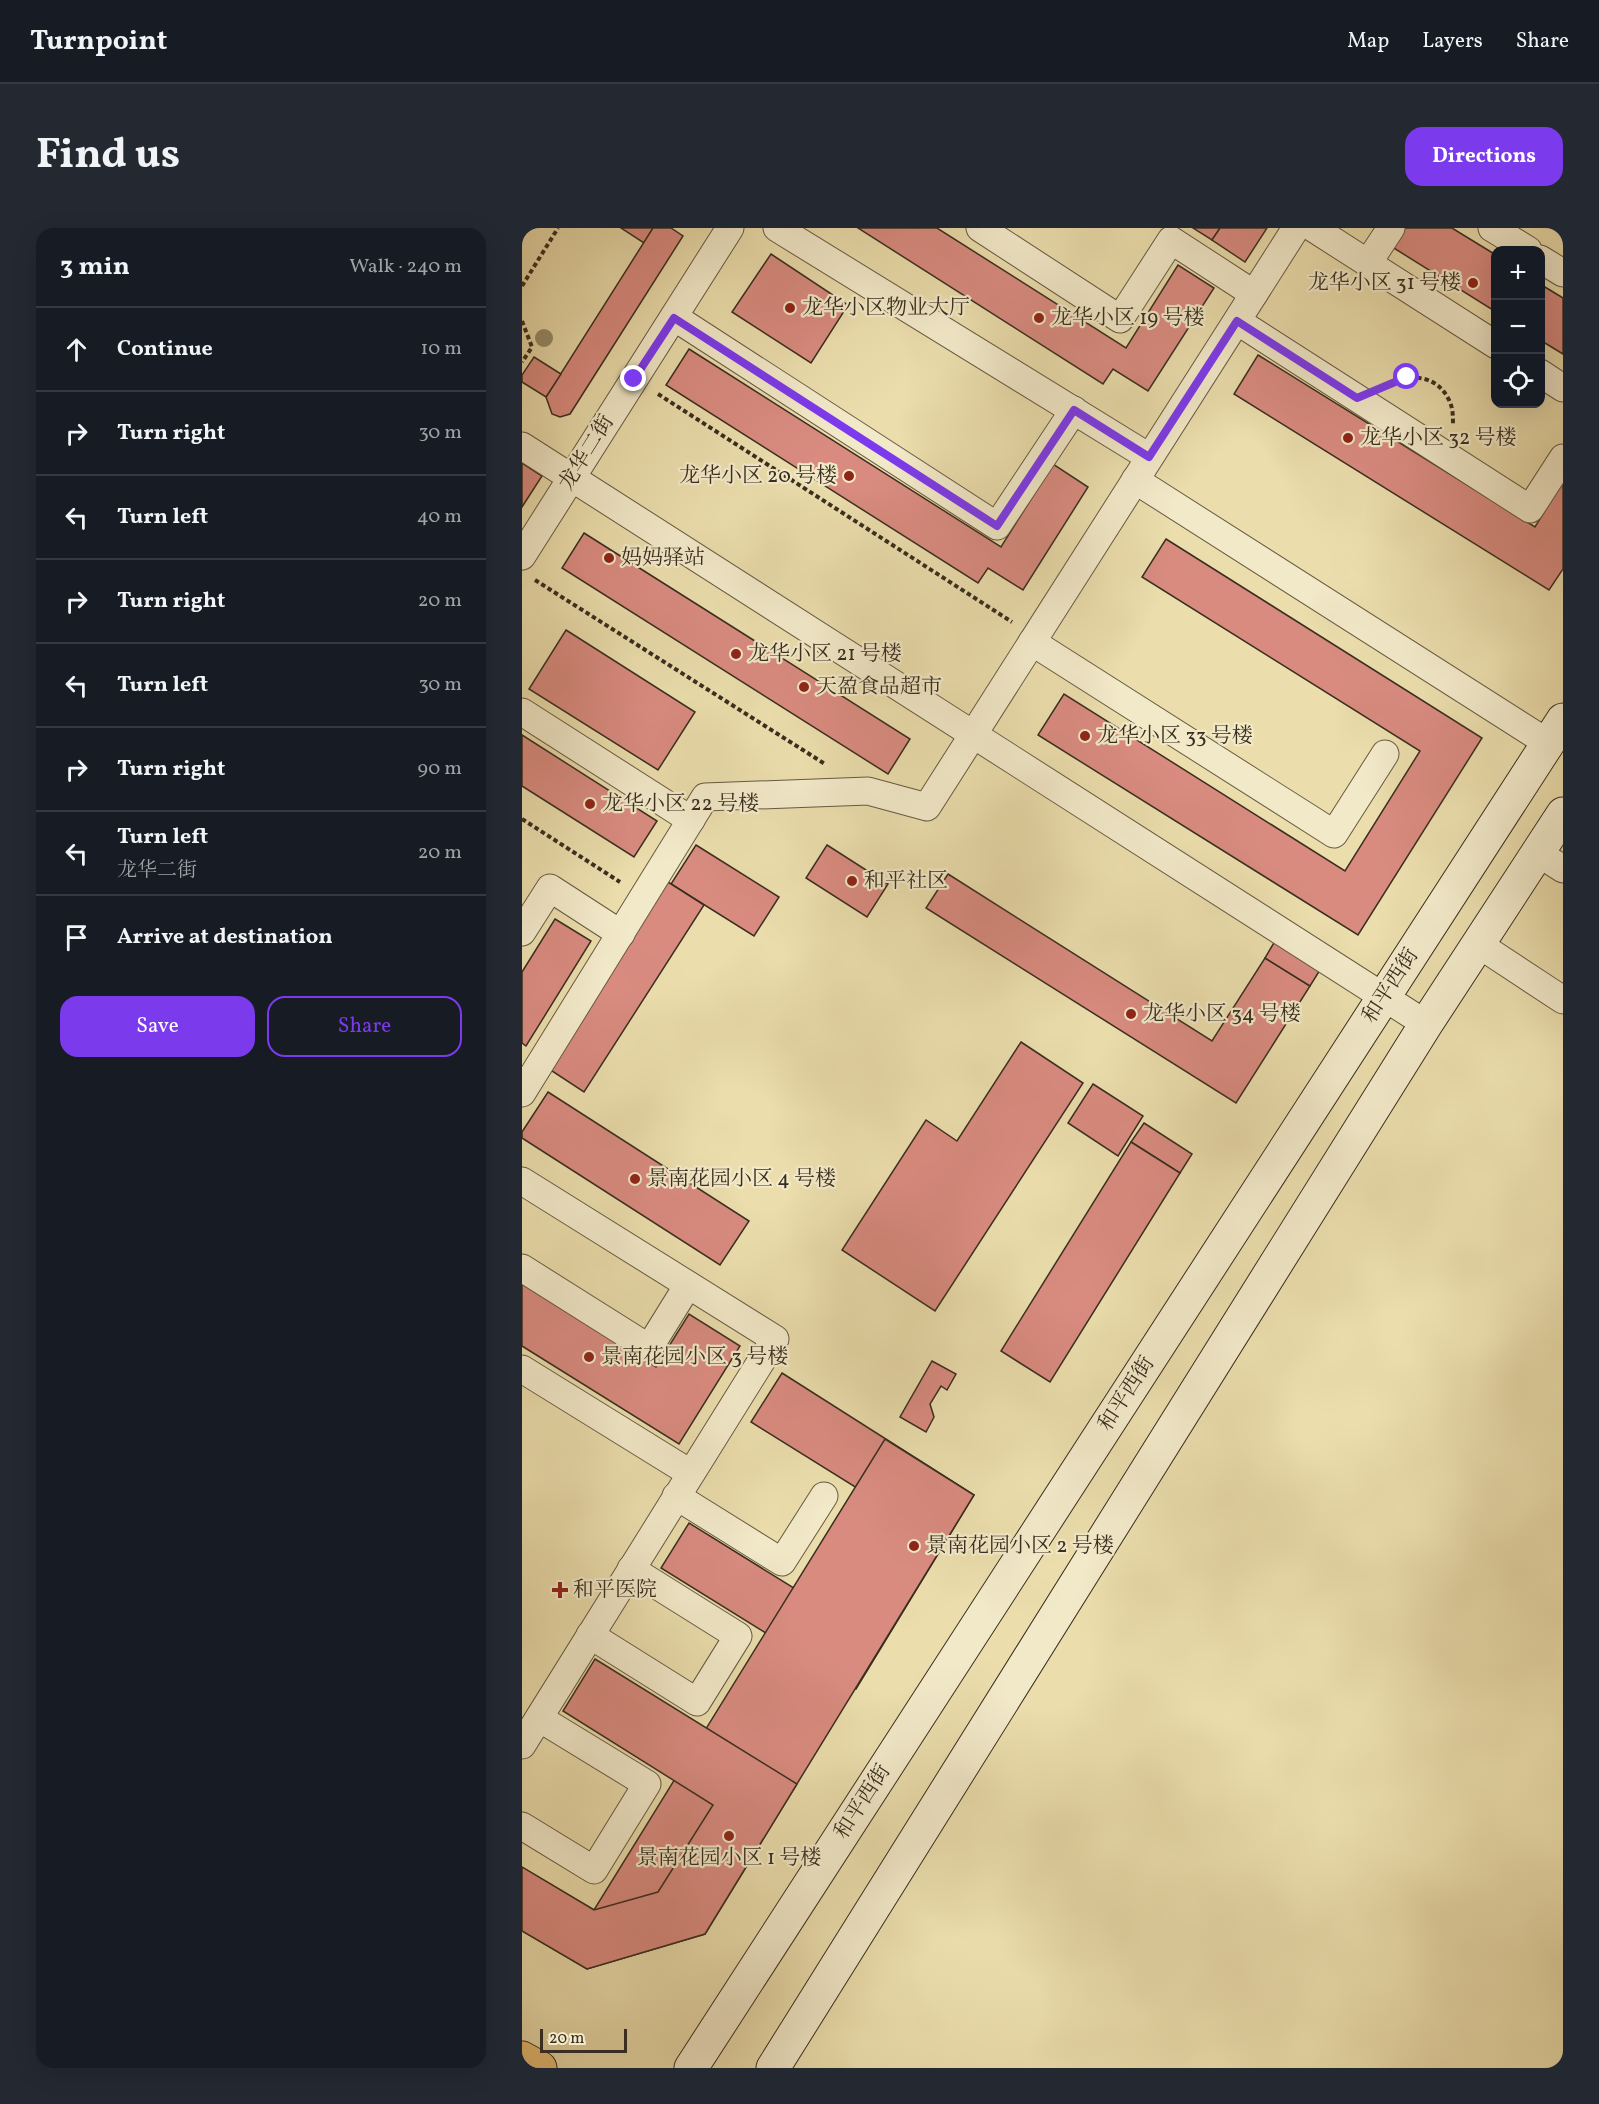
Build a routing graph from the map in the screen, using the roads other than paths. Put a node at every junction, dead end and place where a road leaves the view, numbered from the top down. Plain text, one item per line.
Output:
1 (730, 228) edge
2 (777, 228) edge
3 (980, 228) edge
4 (1296, 228) edge
5 (1313, 228) edge
6 (1391, 228) edge
7 (1492, 228) edge
8 (1521, 246) edge
9 (1545, 262) edge
10 (1368, 263) junction
11 (1563, 273) edge
12 (1254, 294) junction
13 (674, 318) junction
14 (1237, 321) junction
15 (1491, 342) edge
16 (1545, 376) edge
17 (1563, 388) edge
18 (1074, 410) junction
19 (522, 446) edge
20 (1149, 457) junction
21 (1563, 458) edge
22 (572, 477) junction
23 (1135, 480) junction
24 (527, 567) edge
25 (1034, 639) junction
26 (522, 712) edge
27 (1556, 732) edge
28 (973, 734) junction
29 (1385, 754) dead end
30 (1563, 813) edge
31 (691, 820) junction
32 (1550, 861) edge
33 (522, 932) edge
34 (621, 934) junction
35 (1478, 944) junction
36 (1383, 997) junction
37 (1563, 1000) edge
38 (1426, 1024) junction
39 (522, 1093) edge
40 (522, 1181) edge
41 (522, 1268) edge
42 (688, 1285) junction
43 (522, 1369) edge
44 (683, 1484) junction
45 (824, 1496) dead end
46 (631, 1569) junction
47 (590, 1635) junction
48 (539, 1718) junction
49 (522, 1745) edge
50 (522, 1826) edge
51 (522, 2058) edge
52 (540, 2068) edge
53 (691, 2068) edge
54 (773, 2068) edge

1 - 13 street, 龙华二街
2 - 18 street
3 - 12 street
4 - 12 street
5 - 10 street
6 - 10 street
7 - 8 street
9 - 11 street
10 - 15 street
12 - 14 street
13 - 18 street
13 - 22 street, 龙华二街
14 - 20 street
14 - 21 street
16 - 17 street
18 - 20 street
19 - 22 street
20 - 23 street
22 - 24 street, 龙华二街
22 - 28 street
23 - 25 street
23 - 27 street
25 - 28 street
25 - 29 street
26 - 31 street
27 - 36 main road, 和平西街
28 - 31 street
28 - 36 street
30 - 32 main road
31 - 34 street
32 - 35 main road
33 - 34 street
34 - 39 street
35 - 37 street
35 - 38 main road
36 - 38 street
36 - 53 main road, 和平西街
38 - 54 main road
40 - 42 street
41 - 42 street
42 - 44 street
43 - 44 street
44 - 45 street
44 - 46 street
46 - 47 street
46 - 47 street
47 - 48 street
48 - 49 street
48 - 50 street
51 - 52 main road

